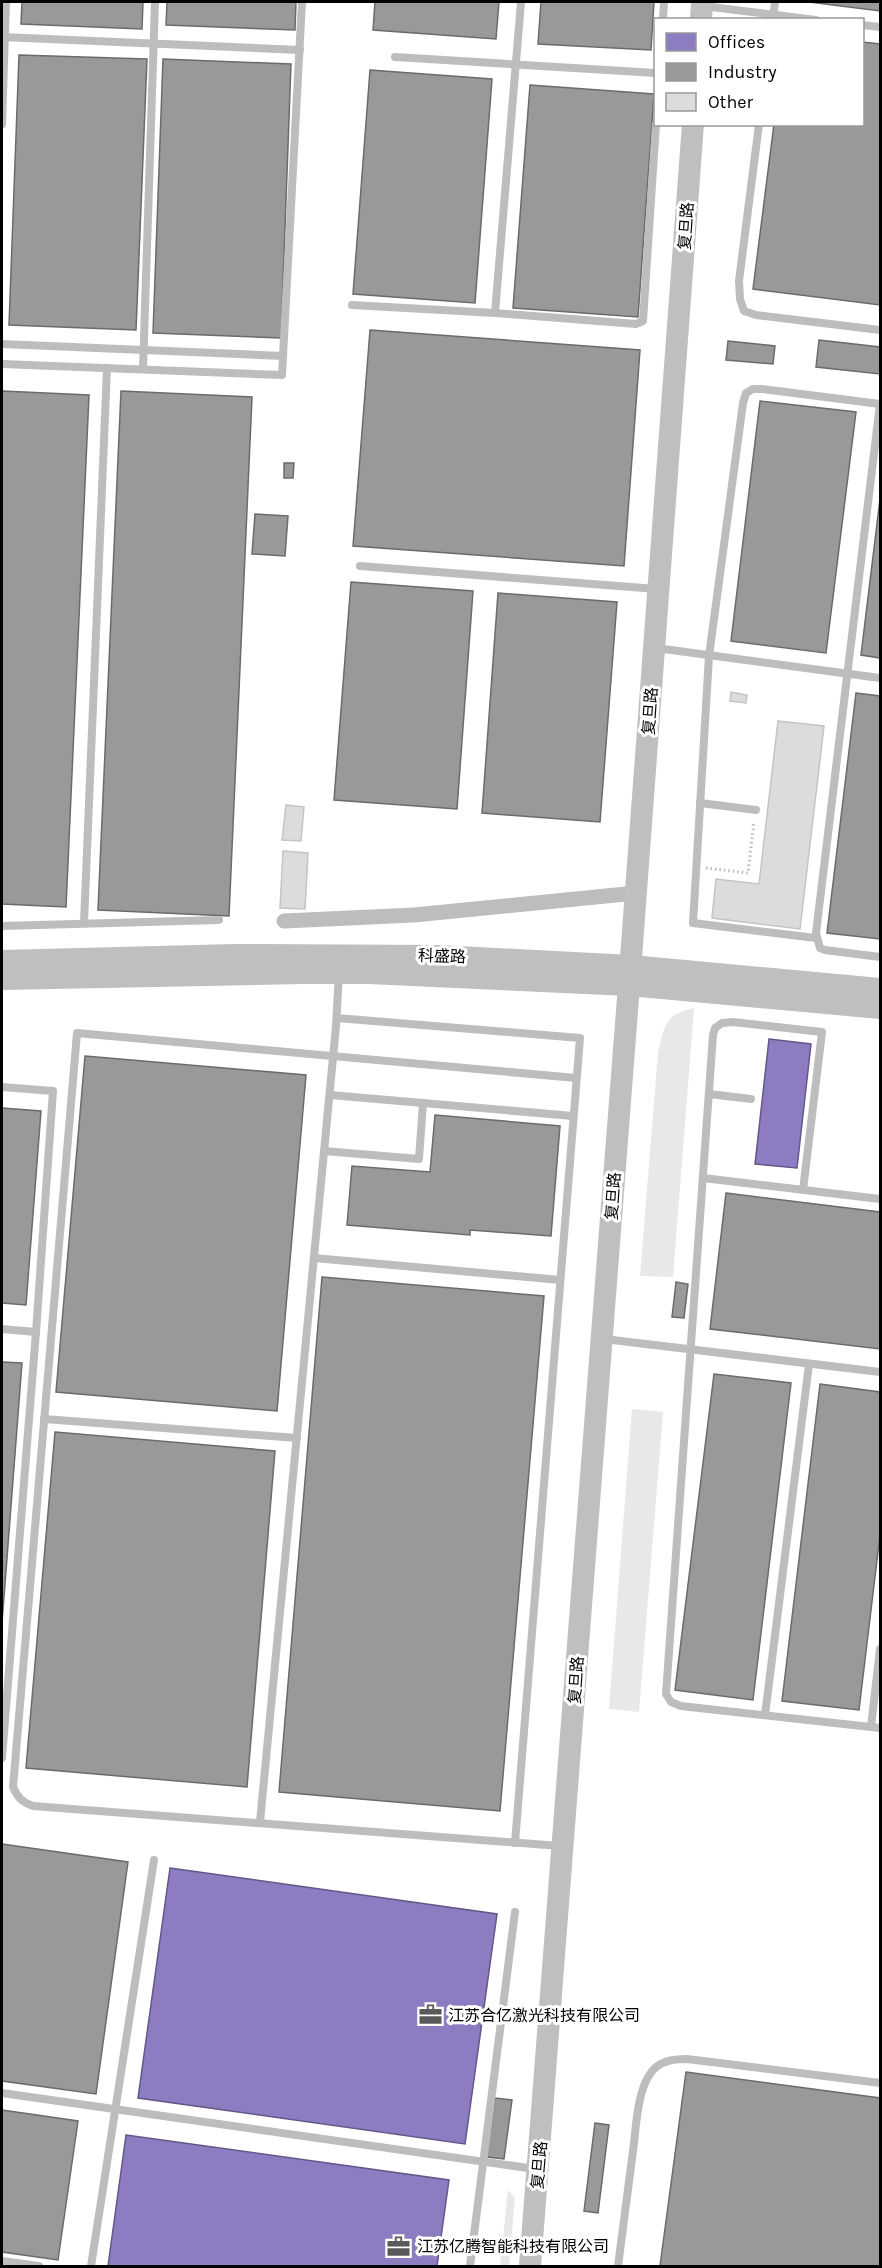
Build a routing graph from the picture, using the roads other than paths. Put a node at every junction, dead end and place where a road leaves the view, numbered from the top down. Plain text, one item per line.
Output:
1 (6, 2) edge
2 (155, 2) edge
3 (302, 2) edge
4 (521, 2) edge
5 (664, 2) edge
6 (775, 2) edge
7 (702, 9) edge
8 (773, 17) edge
9 (663, 18) edge
10 (864, 25) edge
11 (880, 27) edge
12 (3, 37) edge
13 (154, 43) junction
14 (300, 50) junction
15 (395, 57) dead end
16 (516, 64) junction
17 (654, 73) edge
18 (2, 124) edge
19 (656, 126) edge
20 (693, 126) edge
21 (759, 126) edge
22 (352, 305) dead end
23 (495, 313) junction
24 (880, 330) edge
25 (2, 344) edge
26 (143, 350) junction
27 (283, 356) junction
28 (2, 364) edge
29 (107, 368) junction
30 (143, 369) junction
31 (880, 404) edge
32 (360, 566) dead end
33 (659, 590) junction
34 (654, 648) junction
35 (709, 656) junction
36 (848, 674) junction
37 (880, 678) edge
38 (700, 803) junction
39 (756, 810) road end
40 (636, 893) junction
41 (219, 920) dead end
42 (284, 921) dead end
43 (84, 923) junction
44 (2, 926) edge
45 (816, 938) junction
46 (880, 957) edge
47 (2, 961) edge
48 (339, 964) junction
49 (630, 976) junction
50 (2, 979) edge
51 (880, 988) edge
52 (880, 1008) edge
53 (337, 1018) junction
54 (334, 1055) junction
55 (576, 1078) junction
56 (2, 1087) edge
57 (709, 1094) junction
58 (330, 1095) junction
59 (752, 1099) dead end
60 (423, 1103) junction
61 (573, 1116) junction
62 (324, 1152) junction
63 (703, 1178) junction
64 (803, 1190) junction
65 (880, 1199) edge
66 (314, 1258) junction
67 (560, 1280) junction
68 (2, 1329) edge
69 (36, 1332) junction
70 (602, 1339) junction
71 (691, 1350) junction
72 (809, 1364) junction
73 (880, 1372) edge
74 (44, 1419) junction
75 (297, 1438) junction
76 (880, 1649) edge
77 (765, 1715) junction
78 (871, 1727) junction
79 (880, 1728) edge
80 (2, 1758) edge
81 (260, 1822) junction
82 (515, 1843) junction
83 (563, 1846) junction
84 (153, 1860) dead end
85 (515, 1912) dead end
86 (880, 2083) edge
87 (2, 2093) edge
88 (115, 2109) junction
89 (484, 2161) junction
90 (538, 2169) junction
91 (2, 2261) edge
92 (39, 2266) edge
93 (91, 2266) edge
94 (470, 2266) edge
95 (530, 2266) edge
96 (618, 2266) edge

1 - 12 lane
2 - 13 lane
3 - 14 lane
4 - 16 lane
5 - 9 lane
6 - 8 lane
7 - 8 lane
10 - 11 lane
12 - 13 lane
12 - 18 lane
13 - 14 lane
13 - 26 lane
14 - 27 lane
15 - 16 lane
16 - 17 lane
16 - 23 lane
19 - 23 lane
20 - 33 street, 复旦路
21 - 24 lane
22 - 23 lane
25 - 26 lane
26 - 27 lane
26 - 30 lane
27 - 30 lane
28 - 29 lane
29 - 30 lane
29 - 43 lane
31 - 35 lane
31 - 36 lane
32 - 33 lane
33 - 34 street, 复旦路
34 - 35 lane
34 - 40 street, 复旦路
35 - 36 lane
35 - 38 lane
36 - 37 lane
36 - 45 lane
38 - 39 lane
38 - 45 lane
40 - 42 street
40 - 49 street, 复旦路
41 - 43 lane
43 - 44 lane
45 - 46 lane
47 - 48 street, 科盛路
48 - 49 street, 科盛路
48 - 50 street, 科盛路
48 - 53 lane
49 - 51 street, 科盛路
49 - 52 street, 科盛路
49 - 70 street, 复旦路
53 - 54 lane
53 - 55 lane
54 - 55 lane
54 - 58 lane
54 - 74 lane
55 - 61 lane
56 - 69 lane
57 - 59 lane
57 - 63 lane
57 - 64 lane
58 - 60 lane
58 - 62 lane
60 - 61 lane
60 - 62 lane
61 - 67 lane
62 - 66 lane
63 - 64 lane
63 - 71 lane
64 - 65 lane
66 - 67 lane
66 - 75 lane
67 - 82 lane
68 - 69 lane
69 - 80 lane
70 - 71 lane
70 - 83 street, 复旦路
71 - 72 lane
71 - 77 lane
72 - 73 lane
72 - 77 lane
74 - 75 lane
74 - 81 lane
75 - 81 lane
76 - 78 lane
77 - 78 lane
78 - 79 lane
81 - 82 lane
82 - 83 lane
83 - 90 street, 复旦路
84 - 88 lane
85 - 89 lane
86 - 96 lane
87 - 88 lane
88 - 89 lane
88 - 93 lane
89 - 90 lane
89 - 94 lane
90 - 95 street, 复旦路
91 - 92 lane

